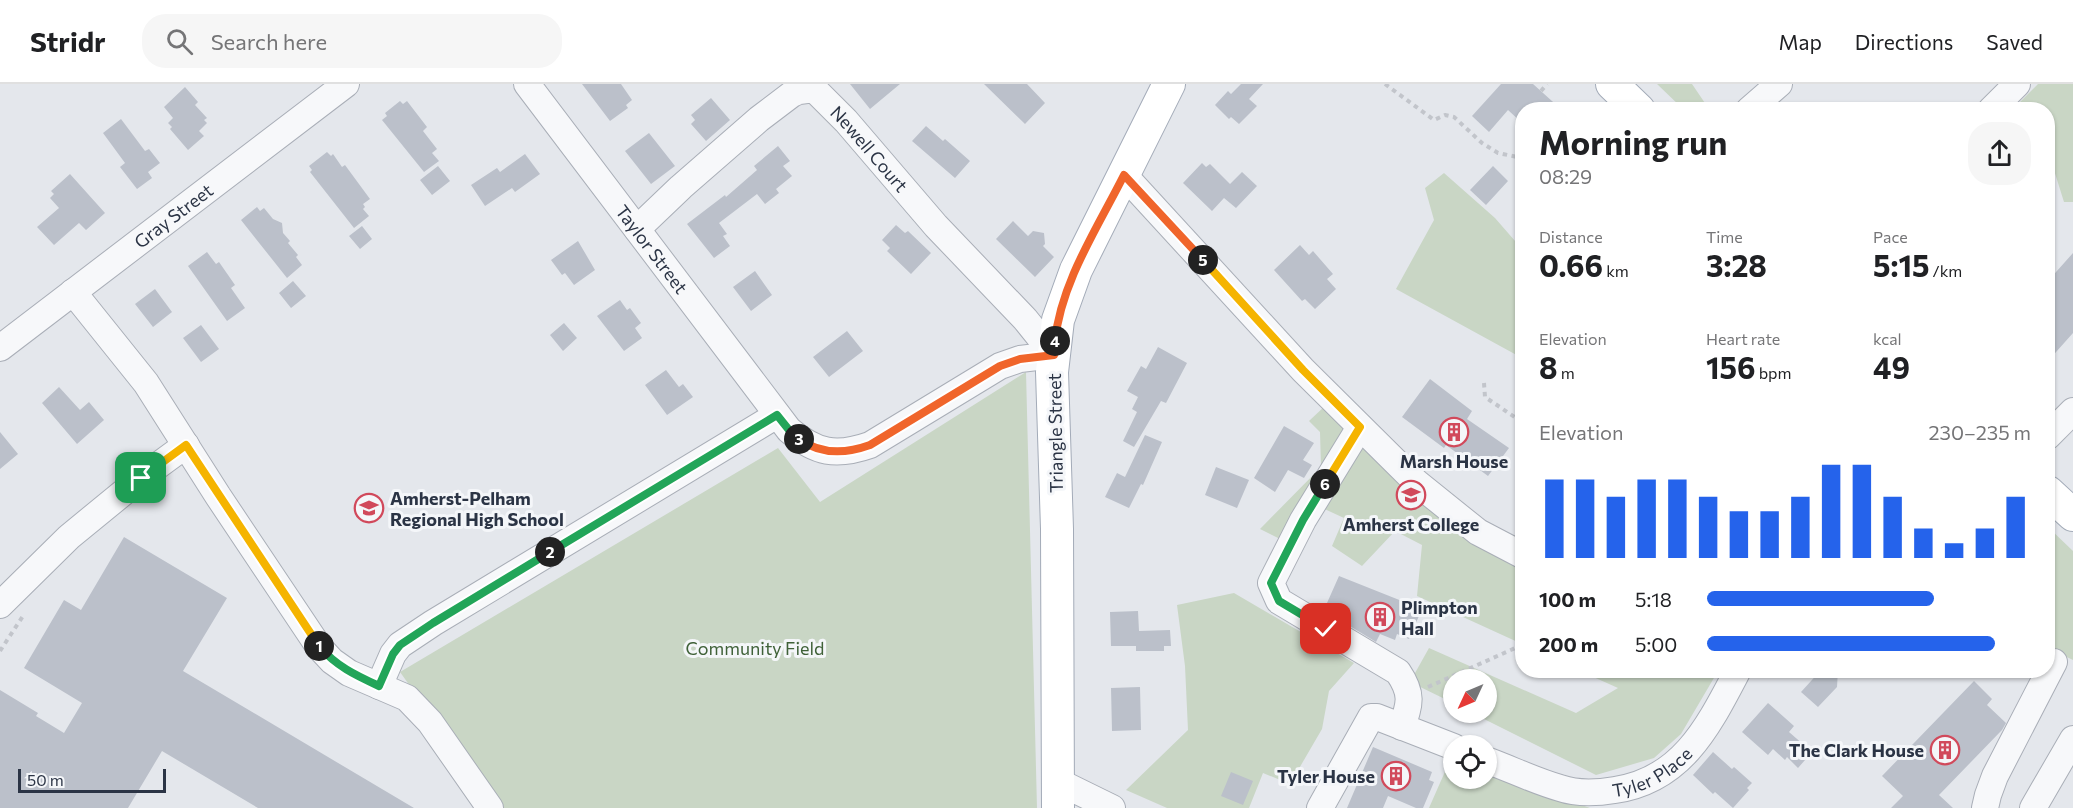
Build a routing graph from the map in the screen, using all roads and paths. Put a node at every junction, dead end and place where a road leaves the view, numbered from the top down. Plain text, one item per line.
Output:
1 (346, 84) edge
2 (527, 84) edge
3 (1169, 84) edge
4 (1385, 84) edge
5 (1547, 84) edge
6 (1612, 84) edge
7 (1779, 84) edge
8 (2017, 84) edge
9 (1541, 91) dead end
10 (1631, 102) edge
11 (1758, 102) edge
12 (1999, 102) edge
13 (1515, 157) edge
14 (1124, 175) junction
15 (637, 229) junction
16 (73, 292) junction
17 (0, 348) edge
18 (1054, 355) junction
19 (1484, 383) dead end
20 (2073, 411) edge
21 (777, 415) junction
22 (1515, 418) edge
23 (1360, 427) junction
24 (2055, 429) edge
25 (186, 445) junction
26 (2055, 498) edge
27 (2073, 515) edge
28 (1515, 551) edge
29 (14, 602) edge
30 (0, 616) edge
31 (1515, 648) edge
32 (0, 651) edge
33 (1734, 678) edge
34 (2050, 678) edge
35 (379, 686) junction
36 (1408, 695) junction
37 (1402, 727) junction
38 (2073, 740) edge
39 (1443, 743) edge
40 (1497, 764) edge
41 (1058, 794) edge
42 (490, 808) edge
43 (1112, 808) edge
44 (1320, 808) edge
45 (1985, 808) edge
46 (2033, 808) edge

1 - 16 street, Gray Street
2 - 15 street, Taylor Street
3 - 14 main road, Triangle Street
4 - 13 path
5 - 9 path
6 - 10 main road
7 - 11 street
8 - 12 street
14 - 18 main road, Triangle Street
14 - 23 street
15 - 18 street, Newell Court
15 - 21 street, Taylor Street
16 - 17 street, Gray Street
16 - 25 street
18 - 21 street, Taylor Street
18 - 41 main road, Triangle Street
19 - 22 path
20 - 24 street
21 - 35 street
23 - 28 street
23 - 36 street
25 - 29 street
25 - 35 street
26 - 27 main road
29 - 30 street
29 - 32 path
31 - 36 path
33 - 40 street, Tyler Place
34 - 45 street
35 - 42 street
36 - 37 street
37 - 39 street
37 - 44 street
38 - 46 street
41 - 43 street

